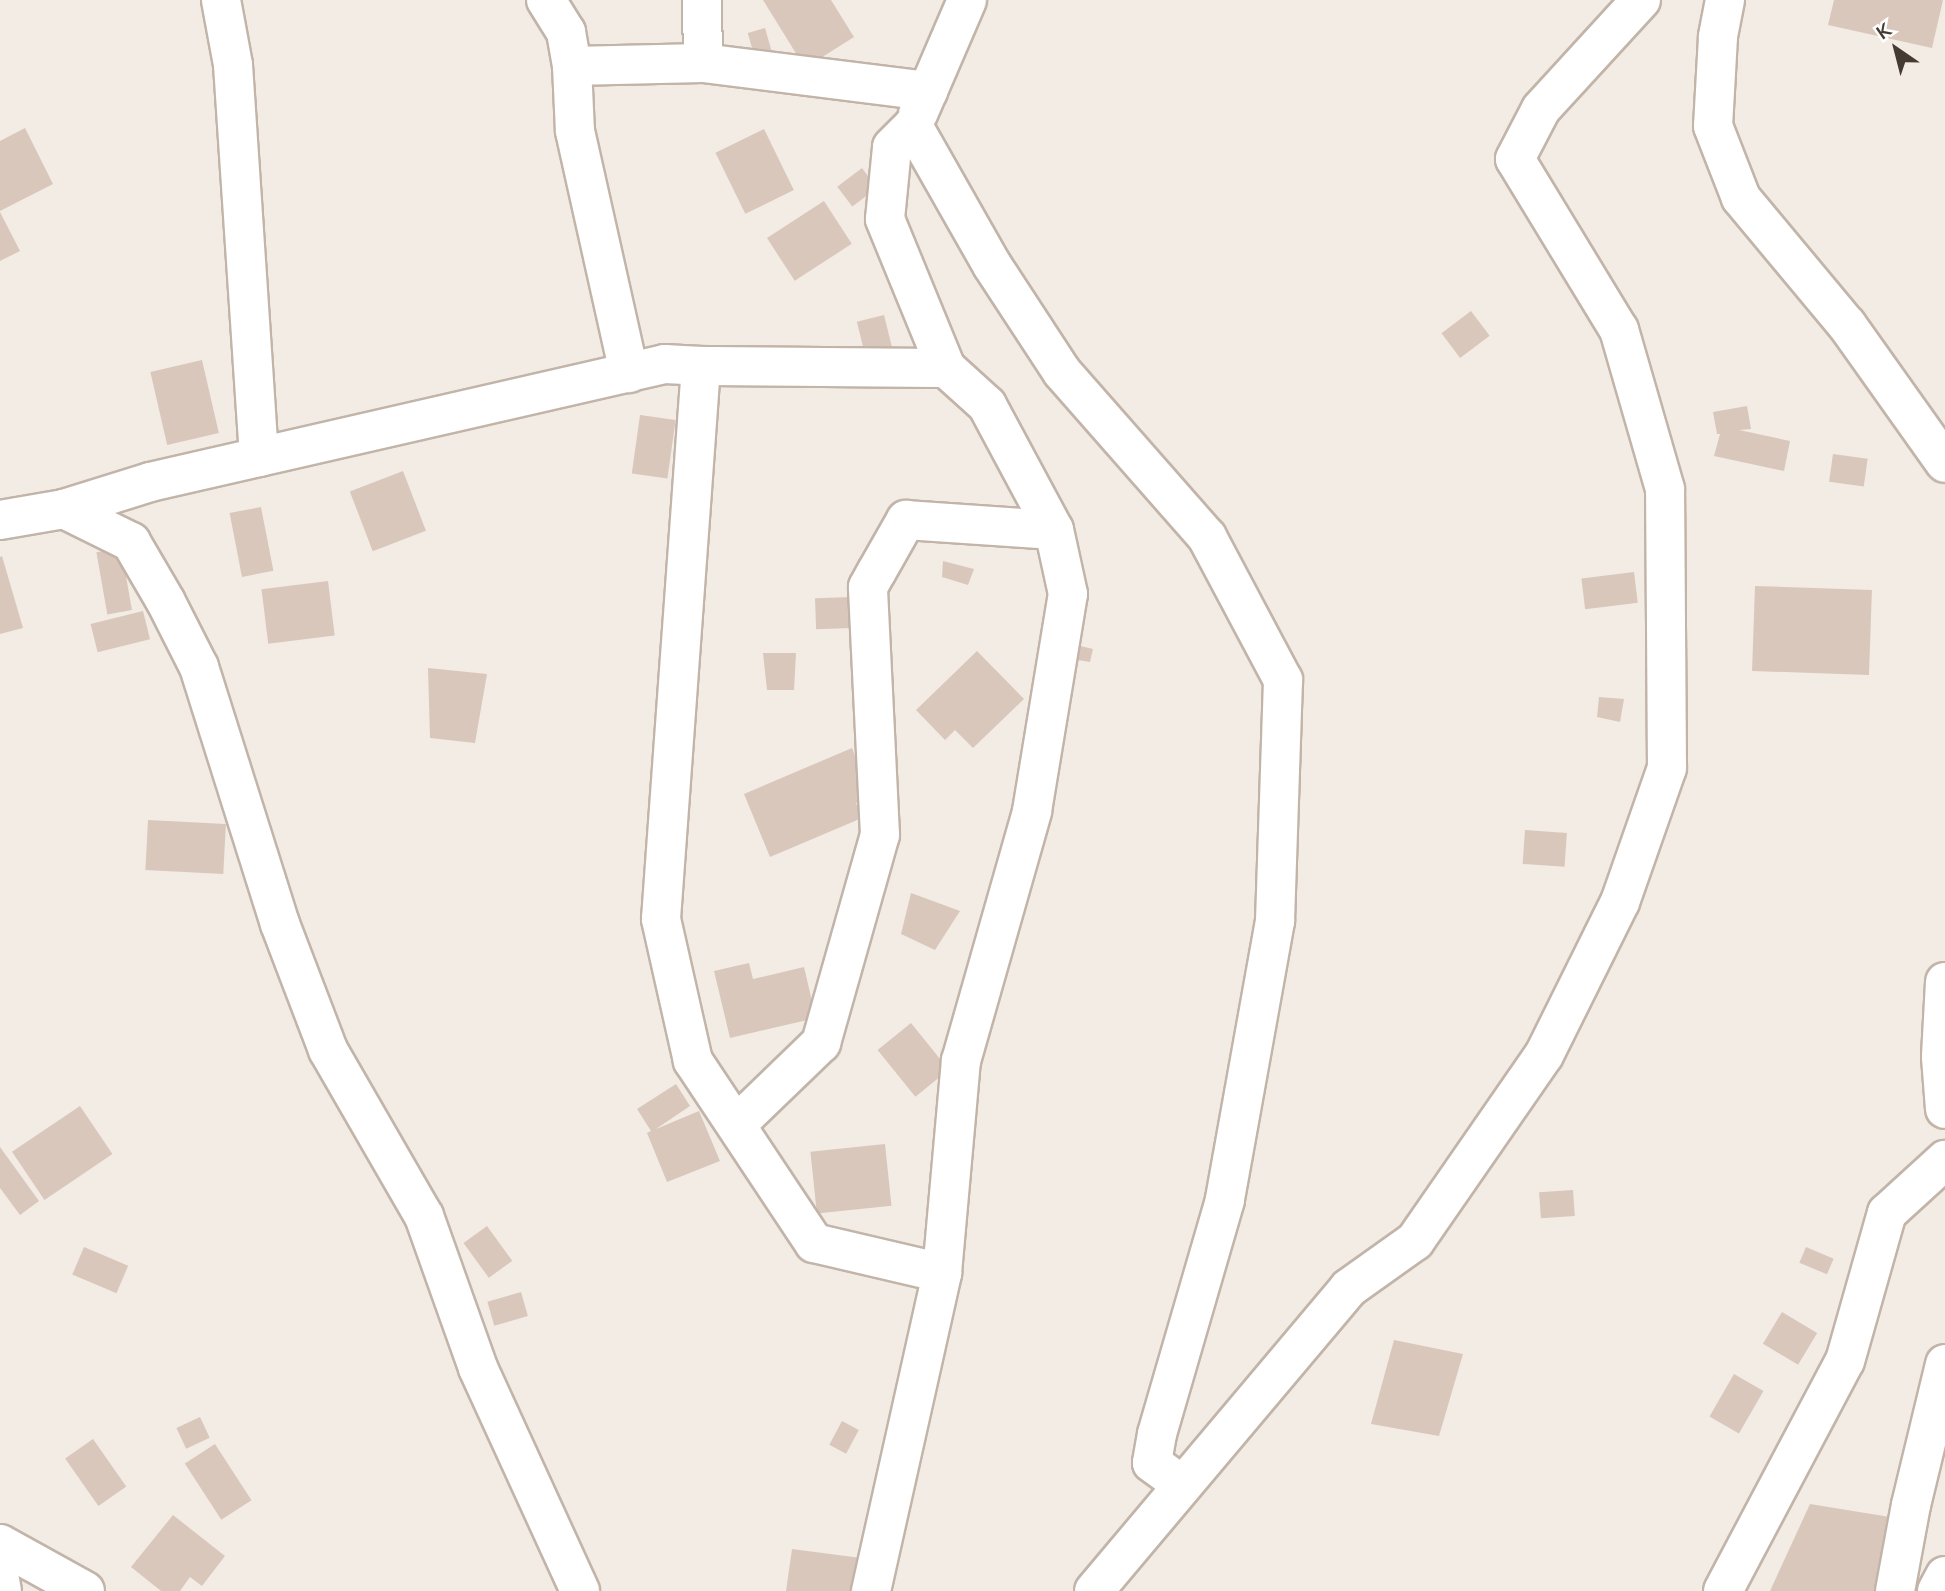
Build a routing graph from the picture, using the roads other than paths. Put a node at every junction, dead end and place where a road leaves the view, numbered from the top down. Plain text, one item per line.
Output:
1 (221, 0) edge
2 (546, 0) edge
3 (702, 0) edge
4 (967, 0) edge
5 (1641, 0) edge
6 (1725, 0) edge
7 (704, 63) junction
8 (572, 66) junction
9 (928, 91) junction
10 (913, 126) junction
11 (701, 366) junction
12 (946, 368) junction
13 (629, 373) junction
14 (259, 457) junction
15 (1945, 463) edge
16 (64, 509) junction
17 (0, 520) edge
18 (1054, 530) junction
19 (1945, 982) edge
20 (1945, 1109) edge
21 (737, 1124) junction
22 (1945, 1160) edge
23 (942, 1273) junction
24 (1945, 1364) edge
25 (1181, 1485) junction
26 (0, 1544) edge
27 (1945, 1576) edge
28 (0, 1580) edge
29 (2, 1591) edge
30 (85, 1591) edge
31 (580, 1591) edge
32 (871, 1591) edge
33 (1094, 1591) edge
34 (1723, 1591) edge
35 (1895, 1591) edge
36 (1937, 1591) edge

1 - 14 street
2 - 8 street
3 - 7 street
4 - 9 street
5 - 25 street
6 - 15 street
7 - 8 street
7 - 9 street
8 - 13 street
9 - 10 street
10 - 12 street
10 - 25 street
11 - 12 street
11 - 13 street
11 - 21 street
12 - 18 street
13 - 14 street
14 - 16 street
16 - 17 street
16 - 31 street
18 - 21 street
18 - 23 street
19 - 20 street
21 - 23 street
22 - 34 street
23 - 32 street
24 - 35 street
25 - 33 street
26 - 30 street
27 - 36 street
28 - 29 street

